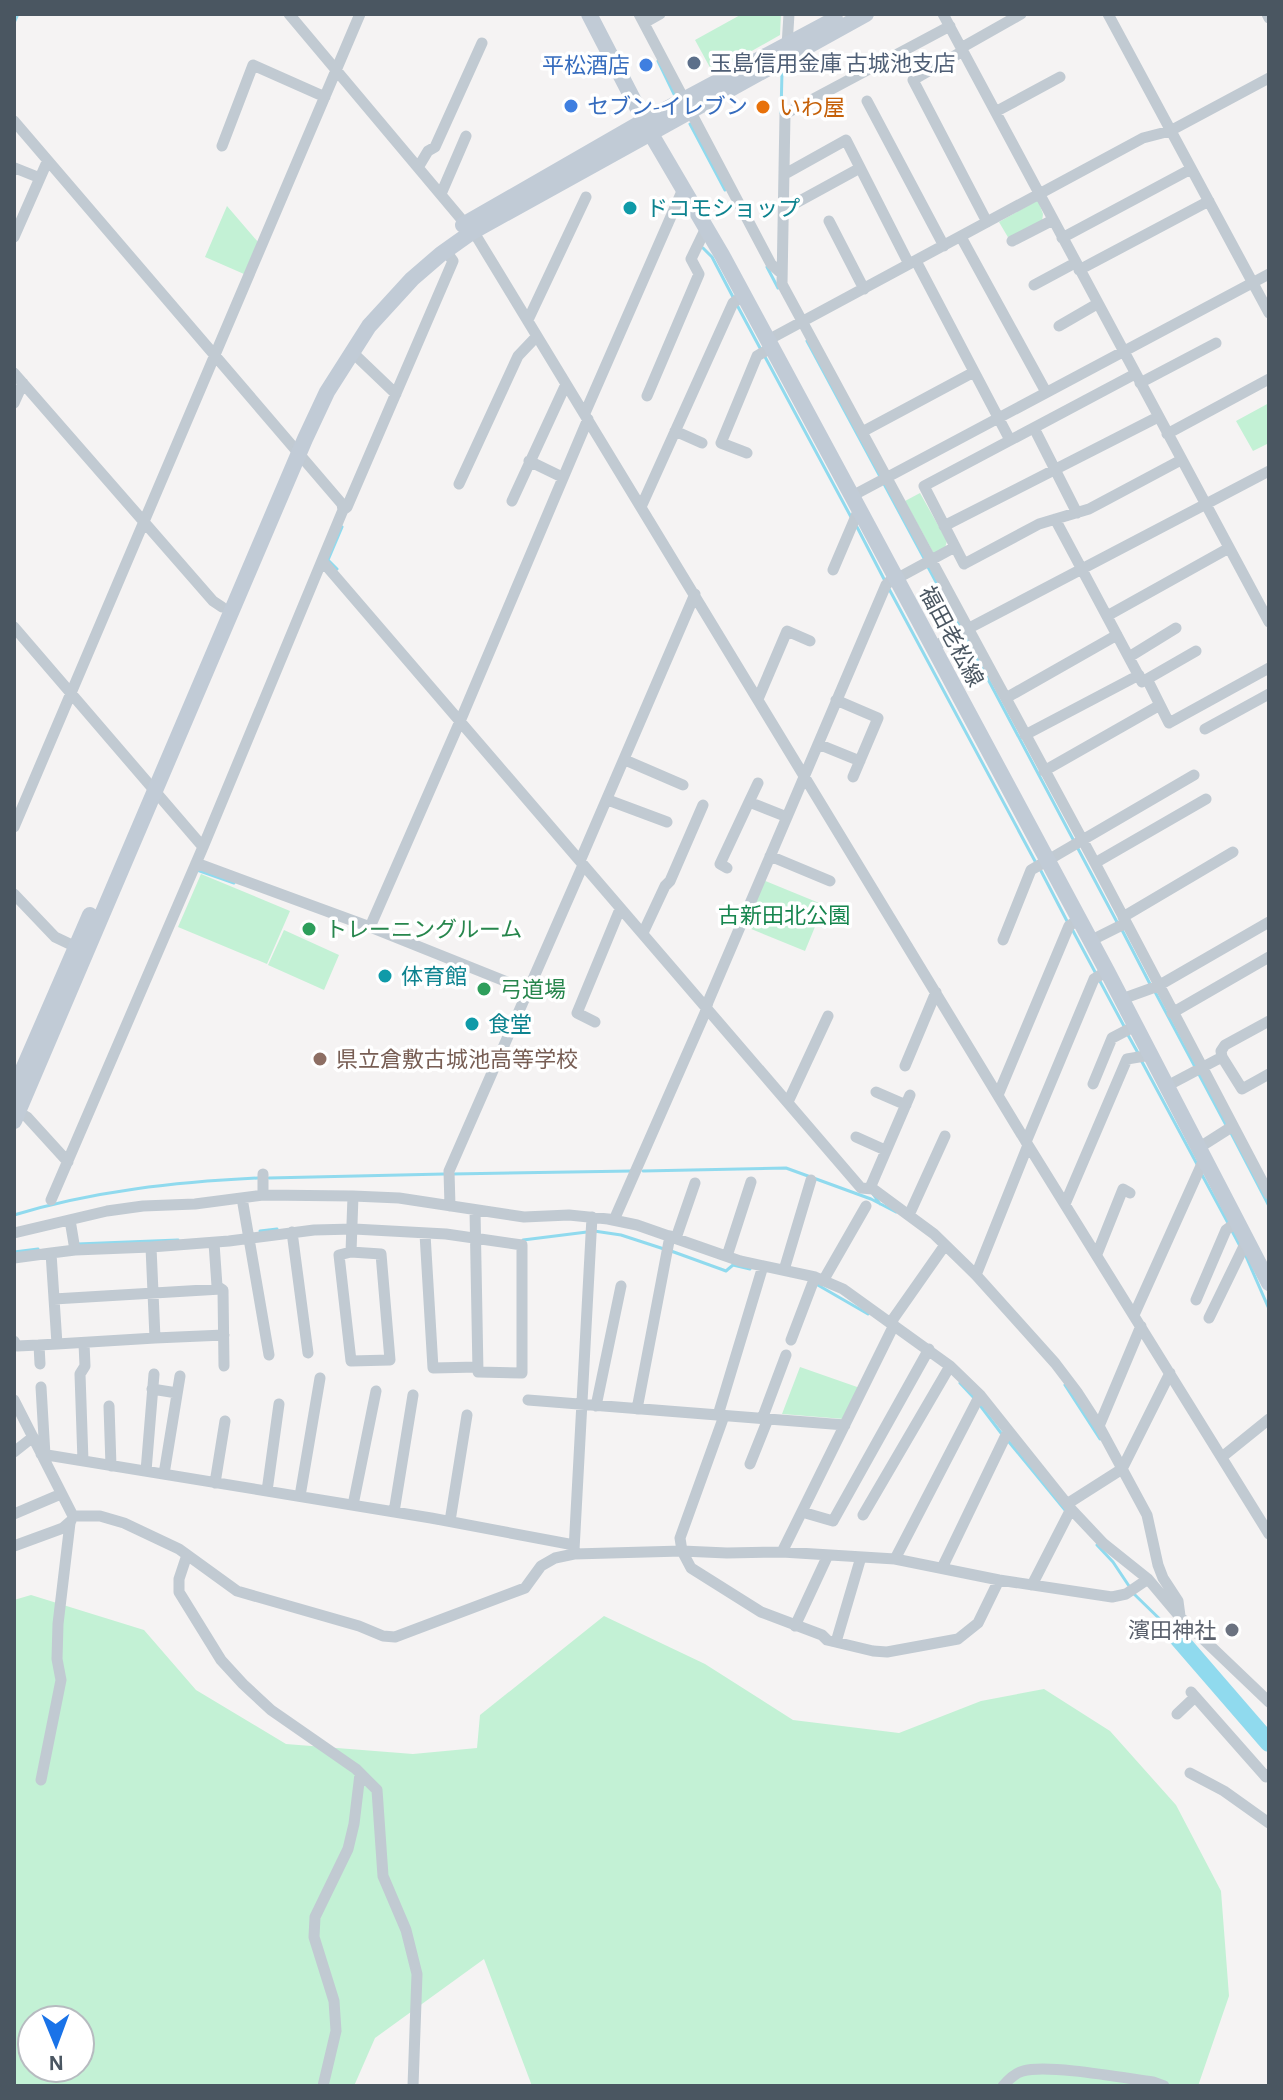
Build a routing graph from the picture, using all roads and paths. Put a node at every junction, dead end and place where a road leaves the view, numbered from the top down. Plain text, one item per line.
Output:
1 (289, 14) edge
2 (360, 14) edge
3 (660, 14) edge
4 (789, 14) edge
5 (843, 14) edge
6 (866, 14) edge
7 (943, 14) edge
8 (1021, 14) edge
9 (1108, 14) edge
10 (594, 16) edge
11 (641, 18) edge
12 (950, 26) junction
13 (482, 43) dead end
14 (962, 49) junction
15 (787, 52) junction
16 (335, 73) junction
17 (1060, 77) dead end
18 (1269, 78) edge
19 (325, 97) junction
20 (867, 101) dead end
21 (687, 106) junction
22 (997, 111) junction
23 (14, 121) edge
24 (648, 128) junction
25 (1170, 131) junction
26 (466, 136) dead end
27 (222, 146) dead end
28 (47, 162) junction
29 (419, 166) junction
30 (860, 168) junction
31 (1191, 169) junction
32 (14, 170) edge
33 (785, 174) junction
34 (40, 178) junction
35 (683, 189) junction
36 (441, 194) junction
37 (1039, 195) junction
38 (586, 197) dead end
39 (1209, 201) junction
40 (785, 209) junction
41 (1053, 220) junction
42 (829, 221) dead end
43 (987, 222) junction
44 (468, 228) junction
45 (706, 228) junction
46 (14, 237) edge
47 (961, 237) junction
48 (1062, 238) junction
49 (1012, 241) dead end
50 (944, 246) junction
51 (446, 251) junction
52 (913, 262) junction
53 (1077, 267) junction
54 (778, 272) junction
55 (1269, 274) edge
56 (1253, 283) junction
57 (1034, 285) dead end
58 (864, 289) junction
59 (738, 299) junction
60 (1097, 304) junction
61 (1269, 313) edge
62 (528, 320) junction
63 (802, 322) junction
64 (1059, 326) dead end
65 (535, 338) junction
66 (1216, 343) dead end
67 (766, 348) junction
68 (351, 351) junction
69 (215, 352) junction
70 (1123, 352) junction
71 (974, 372) junction
72 (14, 373) edge
73 (1137, 378) junction
74 (1269, 379) edge
75 (23, 383) junction
76 (565, 386) junction
77 (1046, 392) junction
78 (396, 394) junction
79 (647, 396) dead end
80 (14, 403) edge
81 (1158, 417) junction
82 (998, 418) junction
83 (586, 420) junction
84 (1034, 428) junction
85 (675, 431) junction
86 (862, 432) junction
87 (1167, 434) junction
88 (1010, 440) junction
89 (702, 443) dead end
90 (295, 450) junction
91 (747, 453) dead end
92 (1181, 460) junction
93 (529, 461) junction
94 (1055, 469) junction
95 (1269, 471) edge
96 (562, 477) junction
97 (883, 478) junction
98 (459, 484) dead end
99 (512, 501) dead end
100 (1204, 503) junction
101 (641, 507) junction
102 (345, 508) junction
103 (855, 512) junction
104 (1077, 513) junction
105 (1055, 519) junction
106 (146, 525) junction
107 (944, 526) junction
108 (955, 547) junction
109 (1229, 548) junction
110 (323, 562) junction
111 (928, 562) junction
112 (1081, 568) junction
113 (833, 570) dead end
114 (891, 580) junction
115 (1269, 593) edge
116 (693, 597) junction
117 (1257, 599) junction
118 (222, 607) junction
119 (1107, 616) junction
120 (1269, 622) edge
121 (14, 627) edge
122 (1176, 628) dead end
123 (965, 630) junction
124 (1117, 635) junction
125 (810, 641) dead end
126 (933, 647) junction
127 (1196, 651) dead end
128 (1129, 657) junction
129 (1269, 668) edge
130 (1143, 677) junction
131 (1269, 694) edge
132 (71, 697) junction
133 (1006, 698) junction
134 (758, 699) junction
135 (836, 700) junction
136 (1160, 705) junction
137 (462, 718) junction
138 (1205, 729) dead end
139 (1025, 735) junction
140 (818, 744) junction
141 (625, 760) junction
142 (860, 761) junction
143 (1044, 771) junction
144 (1194, 775) dead end
145 (853, 777) dead end
146 (804, 780) junction
147 (758, 783) dead end
148 (683, 785) dead end
149 (151, 786) junction
150 (1206, 799) dead end
151 (608, 800) junction
152 (749, 802) junction
153 (703, 805) dead end
154 (787, 817) junction
155 (667, 822) dead end
156 (14, 827) edge
157 (1077, 842) junction
158 (1233, 852) dead end
159 (770, 856) junction
160 (200, 857) junction
161 (582, 861) junction
162 (1095, 863) junction
163 (1041, 865) junction
164 (727, 868) dead end
165 (830, 881) dead end
166 (14, 894) edge
167 (620, 909) junction
168 (1269, 922) edge
169 (1073, 923) junction
170 (1123, 923) junction
171 (370, 927) junction
172 (644, 931) junction
173 (1003, 940) dead end
174 (1090, 941) junction
175 (76, 947) junction
176 (1269, 957) edge
177 (1101, 975) junction
178 (1154, 987) junction
179 (527, 990) junction
180 (935, 995) junction
181 (1122, 999) junction
182 (707, 1006) junction
183 (1172, 1013) junction
184 (828, 1016) dead end
185 (1269, 1021) edge
186 (595, 1022) dead end
187 (1129, 1029) junction
188 (1143, 1056) junction
189 (1222, 1057) junction
190 (905, 1066) dead end
191 (1198, 1070) junction
192 (1269, 1074) edge
193 (1093, 1084) dead end
194 (1167, 1086) junction
195 (14, 1090) edge
196 (876, 1092) dead end
197 (998, 1095) junction
198 (790, 1100) junction
199 (16, 1117) edge
200 (1230, 1128) junction
201 (945, 1136) dead end
202 (856, 1137) dead end
203 (1027, 1144) junction
204 (885, 1150) junction
205 (1200, 1161) junction
206 (68, 1162) junction
207 (263, 1174) dead end
208 (811, 1180) dead end
209 (751, 1182) dead end
210 (695, 1183) dead end
211 (631, 1185) junction
212 (868, 1188) junction
213 (644, 1190) dead end
214 (1130, 1193) dead end
215 (1269, 1194) edge
216 (263, 1195) junction
217 (353, 1196) junction
218 (242, 1198) junction
219 (51, 1200) dead end
220 (1065, 1204) junction
221 (450, 1206) junction
222 (866, 1206) dead end
223 (475, 1210) junction
224 (909, 1215) junction
225 (592, 1217) junction
226 (70, 1220) junction
227 (614, 1220) junction
228 (1232, 1225) junction
229 (354, 1226) junction
230 (292, 1232) junction
231 (14, 1233) edge
232 (425, 1234) junction
233 (474, 1235) junction
234 (249, 1236) junction
235 (214, 1243) junction
236 (670, 1244) junction
237 (945, 1245) junction
238 (74, 1246) junction
239 (151, 1247) junction
240 (1243, 1247) junction
241 (351, 1252) junction
242 (51, 1253) junction
243 (1097, 1254) junction
244 (727, 1256) junction
245 (14, 1258) edge
246 (762, 1270) junction
247 (784, 1270) junction
248 (974, 1273) junction
249 (816, 1281) junction
250 (1269, 1283) edge
251 (621, 1286) dead end
252 (221, 1289) junction
253 (154, 1294) junction
254 (54, 1299) junction
255 (1196, 1300) dead end
256 (1209, 1318) dead end
257 (1138, 1321) junction
258 (892, 1326) junction
259 (224, 1335) junction
260 (155, 1338) junction
261 (791, 1340) dead end
262 (14, 1341) edge
263 (84, 1343) junction
264 (57, 1344) junction
265 (39, 1345) junction
266 (928, 1352) junction
267 (308, 1353) dead end
268 (269, 1355) dead end
269 (786, 1355) dead end
270 (40, 1364) dead end
271 (224, 1366) dead end
272 (478, 1367) junction
273 (948, 1369) junction
274 (1170, 1373) junction
275 (154, 1374) dead end
276 (180, 1376) dead end
277 (320, 1378) dead end
278 (41, 1387) dead end
279 (152, 1389) junction
280 (376, 1391) dead end
281 (177, 1393) junction
282 (413, 1395) dead end
283 (978, 1399) junction
284 (14, 1400) edge
285 (528, 1400) dead end
286 (279, 1404) dead end
287 (581, 1404) junction
288 (109, 1406) dead end
289 (596, 1406) junction
290 (637, 1409) junction
291 (467, 1415) dead end
292 (721, 1416) junction
293 (765, 1419) junction
294 (1269, 1419) edge
295 (225, 1421) dead end
296 (845, 1425) junction
297 (1099, 1426) junction
298 (1006, 1435) junction
299 (33, 1437) junction
300 (14, 1452) edge
301 (43, 1454) junction
302 (1222, 1457) junction
303 (83, 1461) junction
304 (750, 1464) dead end
305 (111, 1466) junction
306 (1122, 1469) junction
307 (146, 1471) junction
308 (164, 1474) junction
309 (215, 1483) junction
310 (267, 1491) junction
311 (61, 1494) junction
312 (300, 1496) junction
313 (353, 1505) junction
314 (1069, 1511) junction
315 (394, 1512) junction
316 (802, 1512) junction
317 (14, 1514) edge
318 (863, 1515) dead end
319 (71, 1520) junction
320 (450, 1521) junction
321 (1269, 1534) edge
322 (14, 1546) edge
323 (574, 1550) junction
324 (682, 1551) junction
325 (782, 1552) junction
326 (187, 1555) junction
327 (828, 1555) junction
328 (861, 1557) junction
329 (895, 1559) junction
330 (942, 1568) junction
331 (1148, 1579) junction
332 (999, 1580) junction
333 (1032, 1585) junction
334 (1180, 1617) junction
335 (795, 1626) junction
336 (836, 1642) junction
337 (1269, 1702) edge
338 (1177, 1714) dead end
339 (1190, 1773) dead end
340 (360, 1774) junction
341 (1269, 1774) edge
342 (41, 1780) dead end
343 (1269, 1823) edge
344 (323, 2086) edge
345 (413, 2086) edge
346 (1003, 2086) edge
347 (1164, 2086) edge

1 - 16 street
2 - 16 street
3 - 11 street
4 - 15 street
5 - 15 street
6 - 15 street
7 - 12 street
8 - 14 street
9 - 25 street
10 - 24 street, 福田老松線
11 - 21 street
12 - 14 street
12 - 33 street
13 - 29 street
14 - 22 street
14 - 43 street
15 - 21 street
16 - 19 street
16 - 29 street
17 - 22 street
18 - 25 street
19 - 27 street
19 - 69 street
20 - 50 street
21 - 24 street
21 - 54 street
22 - 37 street
23 - 28 street
24 - 35 street, 福田老松線
24 - 44 street
25 - 31 street
25 - 37 street
26 - 36 street
28 - 34 street
28 - 69 street
29 - 36 street
30 - 33 street
30 - 40 street
30 - 52 street
31 - 39 street
31 - 48 street
32 - 34 street
33 - 40 street
34 - 46 street
35 - 45 street, 福田老松線
35 - 83 street
36 - 44 street
37 - 41 street
37 - 43 street
38 - 62 street
39 - 53 street
39 - 56 street
40 - 54 street
41 - 48 street
41 - 49 street
42 - 58 street
43 - 47 street
44 - 51 street
44 - 62 street
44 - 90 street
45 - 59 street, 福田老松線
45 - 79 street
47 - 50 street
47 - 77 street
48 - 53 street
50 - 52 street
51 - 68 street
51 - 78 street
52 - 58 street
52 - 71 street
53 - 57 street
53 - 60 street
54 - 63 street
55 - 56 street
56 - 61 street
56 - 70 street
58 - 63 street
59 - 67 street, 福田老松線
59 - 85 street
60 - 64 street
60 - 70 street
62 - 65 street
63 - 67 street
63 - 86 street
65 - 76 street
65 - 98 street
66 - 73 street
67 - 91 street
67 - 103 street, 福田老松線
68 - 78 street
68 - 90 street
69 - 90 street
69 - 106 street
70 - 73 street
70 - 77 street
71 - 82 street
71 - 86 street
72 - 75 street
73 - 81 street
73 - 84 street
74 - 87 street
75 - 80 street
75 - 106 street
76 - 83 street
76 - 93 street
77 - 82 street
78 - 102 street
81 - 87 street
81 - 94 street
82 - 88 street
82 - 97 street
83 - 96 street
83 - 101 street
84 - 88 street
84 - 94 street
85 - 89 street
85 - 101 street
86 - 97 street
87 - 92 street
88 - 107 street
90 - 102 street
90 - 118 street
90 - 149 street
92 - 100 street
92 - 104 street
93 - 96 street
93 - 99 street
94 - 104 street
94 - 107 street
95 - 100 street
96 - 137 street
97 - 103 street
97 - 111 street
100 - 109 street
100 - 112 street
101 - 116 street
102 - 110 street
103 - 113 street
103 - 114 street, 福田老松線
104 - 105 street
105 - 108 street
105 - 112 street
106 - 118 street
106 - 132 street
107 - 108 street
108 - 111 street
109 - 117 street
109 - 119 street
110 - 137 street
110 - 160 street
111 - 114 street
111 - 123 street
112 - 119 street
112 - 123 street
114 - 126 street, 福田老松線
114 - 135 street
115 - 117 street
116 - 134 street
116 - 141 street
117 - 120 street
118 - 149 street
119 - 124 street
121 - 132 street
122 - 128 street
123 - 126 street
123 - 133 street
124 - 128 street
124 - 133 street
125 - 134 street
126 - 163 street, 福田老松線
127 - 130 street
128 - 130 street
129 - 136 street
130 - 136 street
130 - 139 street
131 - 138 street
132 - 149 street
132 - 156 street
133 - 139 street
134 - 146 street
135 - 140 street
135 - 142 street
136 - 143 street
137 - 161 street
137 - 171 street
139 - 143 street
140 - 142 street
140 - 146 street
141 - 148 street
141 - 151 street
142 - 145 street
143 - 157 street
144 - 157 street
146 - 154 street
146 - 180 street
147 - 152 street
149 - 160 street
149 - 175 street
149 - 199 street
150 - 162 street
151 - 155 street
151 - 161 street
152 - 154 street
152 - 164 street
153 - 172 street
154 - 159 street
157 - 162 street
157 - 163 street
158 - 170 street
159 - 165 street
159 - 182 street
160 - 171 street
160 - 206 street
161 - 167 street
161 - 179 street
162 - 170 street
163 - 169 street, 福田老松線
163 - 173 street
166 - 175 street
167 - 172 street
167 - 186 street
168 - 178 street
169 - 174 street, 福田老松線
169 - 197 street
170 - 174 street
170 - 178 street
171 - 179 street
172 - 182 street
174 - 177 street, 福田老松線
175 - 195 street
176 - 183 street
177 - 181 street, 福田老松線
177 - 203 street
178 - 181 street
178 - 183 street
179 - 221 street
180 - 190 street
180 - 197 street
181 - 187 street, 福田老松線
182 - 198 street
182 - 211 street
183 - 191 street
184 - 198 street
185 - 189 street
187 - 188 street, 福田老松線
187 - 193 street
188 - 194 street, 福田老松線
188 - 220 street
189 - 191 street
189 - 192 street
191 - 194 street
191 - 200 street
194 - 205 street, 福田老松線
196 - 204 street
197 - 203 street
198 - 212 street
199 - 206 street
200 - 205 street
200 - 215 street
201 - 224 street
202 - 204 street
203 - 220 street
203 - 248 street
204 - 212 street
205 - 228 street, 福田老松線
205 - 257 street
206 - 219 street
207 - 216 street
208 - 247 street
209 - 244 street
210 - 236 street
211 - 213 street
211 - 227 street
212 - 224 street
214 - 243 street
216 - 217 street
216 - 218 street
217 - 221 street
217 - 229 street
218 - 226 street
218 - 234 street
220 - 243 street
221 - 223 street
222 - 249 street
223 - 225 street
223 - 233 street
224 - 237 street
225 - 227 street
225 - 287 street
226 - 231 street
226 - 238 street
227 - 236 street
228 - 240 street, 福田老松線
228 - 255 street
229 - 230 street
229 - 232 street
229 - 241 street
230 - 234 street
230 - 267 street
232 - 233 street
232 - 272 street
233 - 272 street
233 - 272 street
234 - 235 street
234 - 268 street
235 - 239 street
235 - 252 street
236 - 244 street
236 - 290 street
237 - 248 street
237 - 258 street
238 - 239 street
238 - 242 street
239 - 253 street
240 - 250 street, 福田老松線
240 - 256 street
241 - 241 street
242 - 245 street
242 - 254 street
243 - 257 street
244 - 246 street
246 - 247 street
246 - 292 street
247 - 249 street
248 - 297 street
249 - 258 street
249 - 261 street
251 - 289 street
252 - 253 street
252 - 259 street
253 - 254 street
253 - 260 street
254 - 264 street
257 - 274 street
257 - 297 street
258 - 266 street
258 - 296 street
259 - 260 street
259 - 271 street
260 - 263 street
262 - 265 street
263 - 264 street
263 - 303 street
264 - 265 street
265 - 270 street
266 - 273 street
266 - 316 street
269 - 293 street
273 - 283 street
273 - 318 street
274 - 302 street
274 - 306 street
275 - 279 street
276 - 281 street
277 - 312 street
278 - 301 street
279 - 281 street
279 - 307 street
280 - 313 street
281 - 308 street
282 - 315 street
283 - 298 street
283 - 329 street
284 - 299 street
285 - 287 street
286 - 310 street
287 - 289 street
287 - 323 street
288 - 305 street
289 - 290 street
290 - 292 street
291 - 320 street
292 - 293 street
292 - 324 street
293 - 296 street
293 - 304 street
294 - 302 street
295 - 309 street
296 - 316 street
297 - 306 street
298 - 314 street
298 - 330 street
299 - 300 street
299 - 301 street
301 - 303 street
301 - 311 street
302 - 321 street
303 - 305 street
305 - 307 street
306 - 314 street
306 - 334 street
307 - 308 street
308 - 309 street
309 - 310 street
310 - 312 street
311 - 317 street
311 - 319 street
312 - 313 street
313 - 315 street
314 - 331 street
314 - 333 street
315 - 320 street
316 - 325 street
319 - 322 street
319 - 326 street
319 - 342 street
320 - 323 street
323 - 324 street
323 - 326 street
324 - 325 street
324 - 335 street
325 - 327 street
326 - 340 street
327 - 328 street
327 - 335 street
328 - 329 street
328 - 336 street
329 - 330 street
330 - 332 street
331 - 333 street
331 - 334 street
332 - 333 street
332 - 336 street
334 - 337 street
335 - 336 street
338 - 341 street
339 - 343 street
340 - 344 street
340 - 345 street
346 - 347 street

